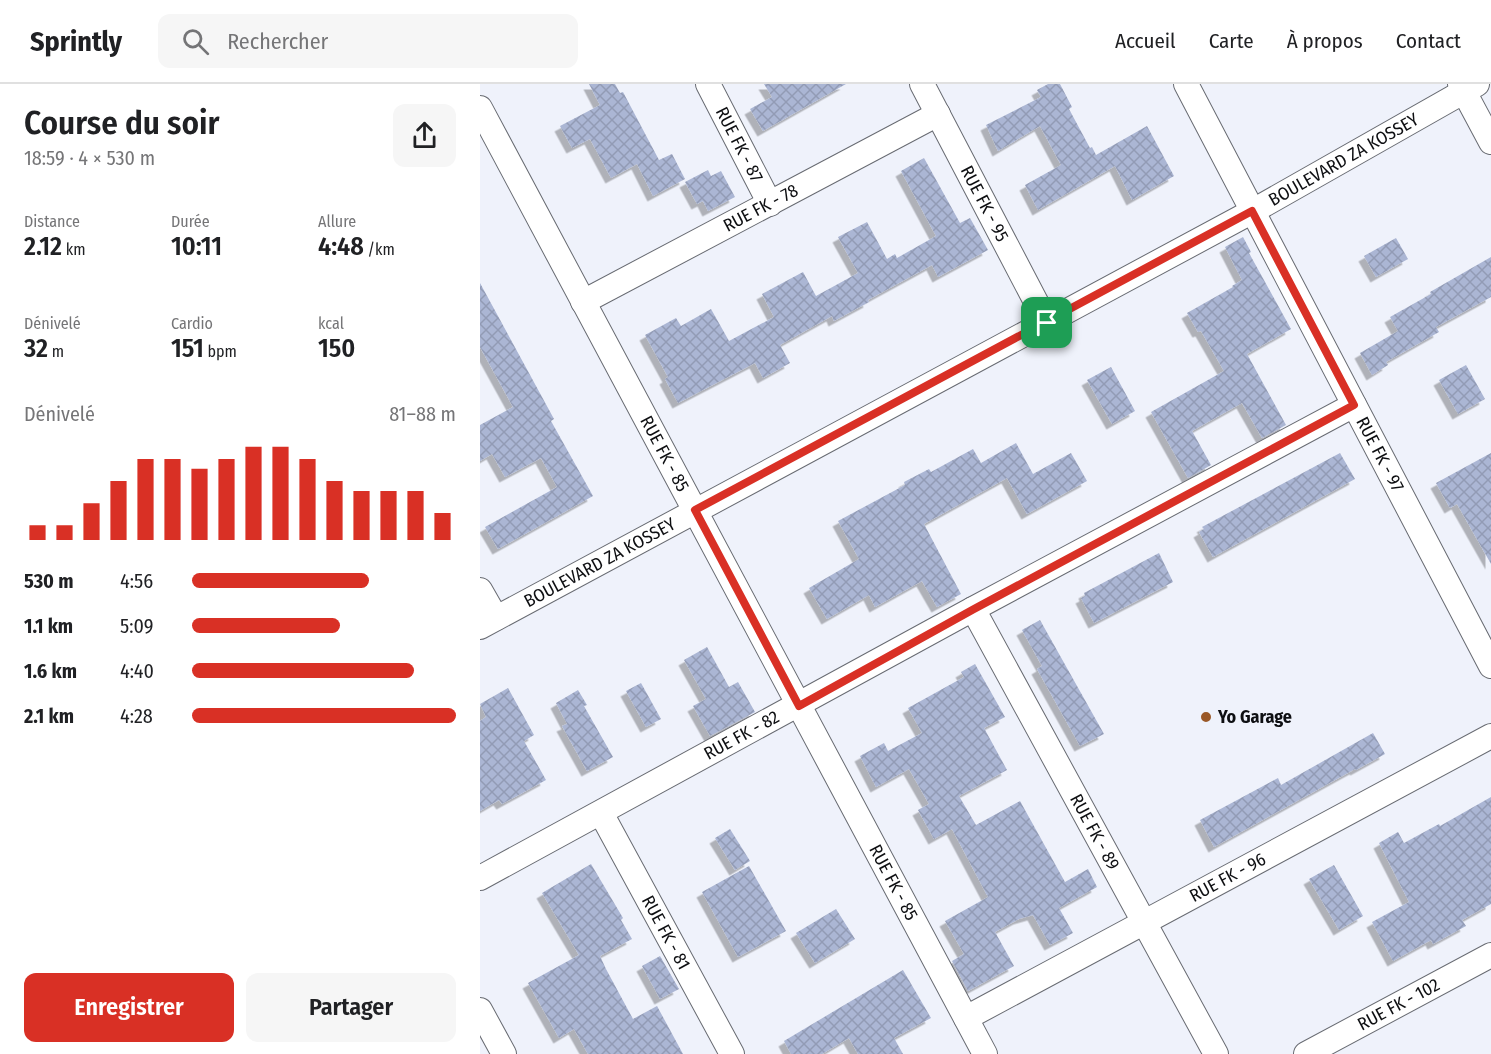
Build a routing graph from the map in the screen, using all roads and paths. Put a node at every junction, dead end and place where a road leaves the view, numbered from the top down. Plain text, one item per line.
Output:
1 (708, 84) edge
2 (922, 84) edge
3 (1186, 84) edge
4 (1467, 86) edge
5 (480, 108) edge
6 (938, 114) junction
7 (1491, 142) edge
8 (770, 204) junction
9 (1252, 211) junction
10 (583, 302) junction
11 (1047, 323) junction
12 (1354, 405) junction
13 (695, 510) junction
14 (480, 590) edge
15 (974, 609) junction
16 (488, 622) edge
17 (1491, 666) edge
18 (799, 706) junction
19 (1491, 736) edge
20 (601, 813) junction
21 (480, 878) edge
22 (1145, 923) junction
23 (1491, 955) edge
24 (480, 1010) edge
25 (966, 1018) junction
26 (504, 1054) edge
27 (732, 1054) edge
28 (985, 1054) edge
29 (1216, 1054) edge
30 (1306, 1054) edge

1 - 8 street, RUE FK - 87
2 - 6 street, RUE FK - 95
3 - 9 street, RUE FK - 97
4 - 7 street
4 - 9 street, BOULEVARD ZA KOSSEY
5 - 10 street, RUE FK - 85
6 - 8 street, RUE FK - 78
6 - 11 street, RUE FK - 95
8 - 10 street, RUE FK - 78
9 - 11 street, BOULEVARD ZA KOSSEY
9 - 12 street, RUE FK - 97
10 - 13 street, RUE FK - 85
11 - 13 street, BOULEVARD ZA KOSSEY
12 - 15 street, RUE FK - 82
12 - 17 street, RUE FK - 97
13 - 16 street, BOULEVARD ZA KOSSEY
13 - 18 street, RUE FK - 85
14 - 16 street
15 - 18 street, RUE FK - 82
15 - 22 street, RUE FK - 89
18 - 20 street, RUE FK - 82
18 - 25 street, RUE FK - 85
19 - 22 street, RUE FK - 96
20 - 21 street, RUE FK - 82
20 - 27 street, RUE FK - 81
22 - 25 street, RUE FK - 96
22 - 29 street, RUE FK - 89
23 - 30 street, RUE FK - 102
24 - 26 street
25 - 28 street, RUE FK - 85

